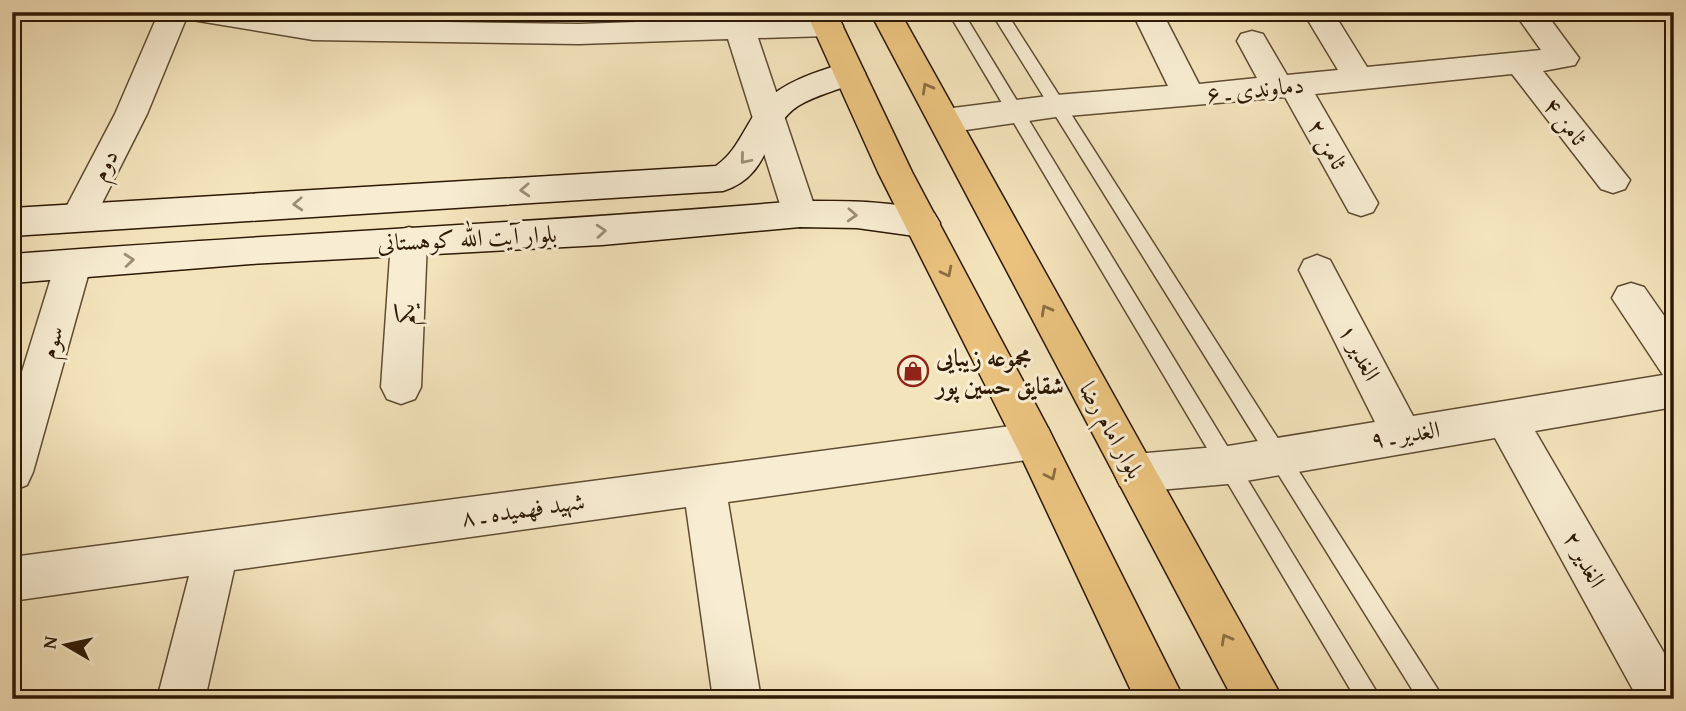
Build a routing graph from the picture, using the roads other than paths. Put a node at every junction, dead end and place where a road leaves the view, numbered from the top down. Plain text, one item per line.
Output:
1 (174, 12) edge
2 (196, 12) edge
3 (886, 12) edge
4 (955, 12) edge
5 (998, 12) edge
6 (1147, 12) edge
7 (1318, 12) edge
8 (1529, 12) edge
9 (824, 19) edge
10 (737, 20) edge
11 (694, 21) edge
12 (1252, 41) dead end
13 (1520, 63) junction
14 (849, 73) junction
15 (1359, 79) junction
16 (1286, 86) junction
17 (1188, 96) junction
18 (1056, 106) junction
19 (1017, 113) junction
20 (769, 118) junction
21 (945, 121) junction
22 (1613, 180) dead end
23 (1361, 203) dead end
24 (800, 214) junction
25 (78, 217) junction
26 (12, 222) edge
27 (922, 223) junction
28 (409, 241) junction
29 (73, 265) junction
30 (12, 269) edge
31 (1317, 270) dead end
32 (1631, 298) dead end
33 (1674, 362) edge
34 (401, 387) dead end
35 (1674, 390) edge
36 (1506, 419) junction
37 (1402, 434) junction
38 (1034, 441) junction
39 (1277, 455) junction
40 (1228, 465) junction
41 (12, 472) edge
42 (1135, 473) junction
43 (704, 485) junction
44 (217, 550) junction
45 (12, 579) edge
46 (181, 699) edge
47 (737, 699) edge
48 (1160, 699) edge
49 (1259, 699) edge
50 (1369, 699) edge
51 (1432, 699) edge
52 (1664, 699) edge

1 - 25 street, دوم
2 - 11 street
21 -> 3 main road, بلوار امام رضا
4 - 19 lane
5 - 18 lane
6 - 17 street
7 - 15 street
8 - 13 street, دماوندی ـ ۶
9 - 10 street
9 - 14 main road
10 - 11 street
10 - 20 street
12 - 16 street, ثامن ۲
13 - 15 street, دماوندی ـ ۶
13 - 22 street, ثامن ۴
14 - 20 street, بلوار آیت الله کوهستانی
14 - 27 main road
15 - 16 street, دماوندی ـ ۶
16 - 17 street, دماوندی ـ ۶
16 - 23 street, ثامن ۲
17 - 18 street, دماوندی ـ ۶
18 - 19 street, دماوندی ـ ۶
18 - 39 lane
19 - 21 street, دماوندی ـ ۶
19 - 40 lane
20 - 24 street
20 -> 25 street, بلوار آیت الله کوهستانی
42 -> 21 main road, بلوار امام رضا
24 -> 27 street, بلوار آیت الله کوهستانی
28 -> 24 street, بلوار آیت الله کوهستانی
25 - 26 street, بلوار آیت الله کوهستانی
27 -> 38 main road
29 -> 28 street, بلوار آیت الله کوهستانی
28 - 34 street, یکم
29 - 30 street, بلوار آیت الله کوهستانی
29 - 41 street, سوم
31 - 37 street, الغدیر ۱
32 - 33 street
35 - 36 street, الغدیر ـ ۹
36 - 37 street, الغدیر ـ ۹
36 - 52 street, الغدیر ۲
37 - 39 street, الغدیر ـ ۹
38 - 43 street, شهید فهمیده ـ ۸
38 -> 48 main road
39 - 40 street, الغدیر ـ ۹
39 - 51 lane
40 - 42 street, الغدیر ـ ۹
40 - 50 lane
49 -> 42 main road, بلوار امام رضا
43 - 44 street, شهید فهمیده ـ ۸
43 - 47 street
44 - 45 street, شهید فهمیده ـ ۸
44 - 46 street

